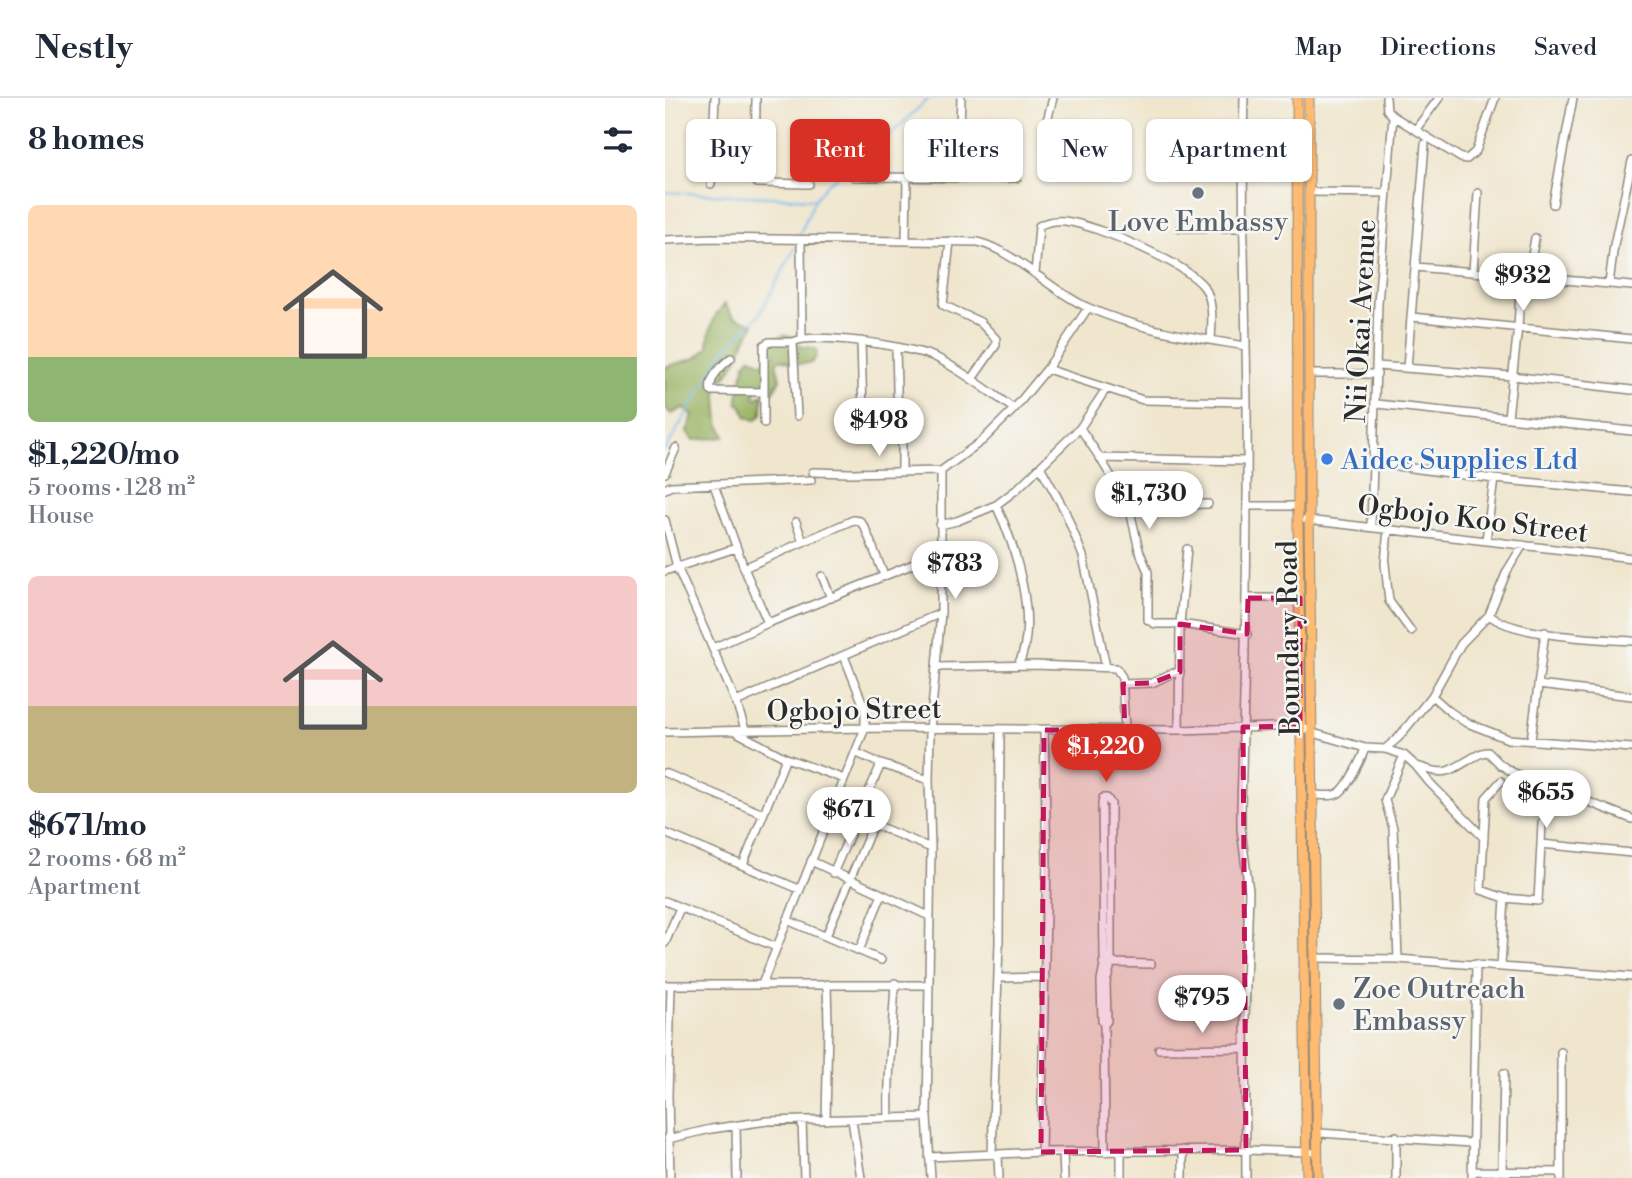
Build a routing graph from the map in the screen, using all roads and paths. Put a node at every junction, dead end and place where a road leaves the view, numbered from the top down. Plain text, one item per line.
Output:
1 (715, 98) edge
2 (756, 98) edge
3 (961, 98) edge
4 (1053, 98) edge
5 (1244, 98) edge
6 (1297, 98) edge
7 (1309, 98) edge
8 (1386, 98) edge
9 (1439, 98) edge
10 (1495, 98) edge
11 (1573, 98) edge
12 (1393, 116) junction
13 (960, 119) edge
14 (1047, 119) edge
15 (1244, 119) edge
16 (1416, 129) junction
17 (1425, 145) dead end
18 (1632, 161) edge
19 (907, 182) edge
20 (1243, 182) edge
21 (711, 184) dead end
22 (810, 184) dead end
23 (1310, 192) junction
24 (1478, 193) dead end
25 (1387, 194) junction
26 (1553, 204) dead end
27 (1180, 228) dead end
28 (1243, 228) junction
29 (1535, 238) dead end
30 (665, 240) edge
31 (801, 240) junction
32 (906, 241) junction
33 (950, 241) junction
34 (1416, 267) junction
35 (1473, 272) junction
36 (1035, 274) junction
37 (1524, 277) junction
38 (1609, 284) junction
39 (1632, 286) edge
40 (1088, 308) junction
41 (1412, 317) junction
42 (1518, 327) junction
43 (802, 339) junction
44 (1632, 339) edge
45 (1211, 340) junction
46 (861, 341) junction
47 (793, 342) junction
48 (1246, 346) junction
49 (896, 348) junction
50 (731, 358) dead end
51 (1407, 368) junction
52 (1047, 369) junction
53 (1377, 370) junction
54 (1309, 374) junction
55 (1512, 376) junction
56 (972, 379) junction
57 (1106, 389) junction
58 (1632, 390) edge
59 (764, 392) junction
60 (1247, 402) junction
61 (1377, 404) junction
62 (1014, 409) junction
63 (863, 413) dead end
64 (797, 416) dead end
65 (1508, 417) junction
66 (764, 423) dead end
67 (898, 428) dead end
68 (1080, 428) junction
69 (1632, 431) edge
70 (902, 437) dead end
71 (676, 448) dead end
72 (1100, 458) junction
73 (1247, 461) junction
74 (1374, 463) junction
75 (1041, 468) junction
76 (902, 471) junction
77 (941, 471) junction
78 (665, 473) edge
79 (1494, 479) junction
80 (714, 485) junction
81 (665, 489) edge
82 (1632, 492) edge
83 (1208, 504) dead end
84 (996, 505) junction
85 (1129, 506) junction
86 (1248, 506) junction
87 (1298, 506) junction
88 (1298, 519) junction
89 (665, 520) edge
90 (1309, 520) junction
91 (796, 522) dead end
92 (940, 525) junction
93 (1371, 527) junction
94 (1388, 528) junction
95 (1486, 540) junction
96 (803, 542) junction
97 (1523, 545) junction
98 (736, 548) junction
99 (1187, 549) dead end
100 (941, 553) junction
101 (1632, 557) edge
102 (677, 567) junction
103 (744, 568) junction
104 (665, 571) edge
105 (884, 575) junction
106 (822, 576) dead end
107 (831, 598) junction
108 (1248, 598) junction
109 (1300, 598) junction
110 (941, 613) junction
111 (1489, 615) junction
112 (768, 623) junction
113 (1180, 624) junction
114 (1411, 631) dead end
115 (1545, 632) junction
116 (1247, 634) junction
117 (1632, 641) edge
118 (713, 648) junction
119 (1023, 654) junction
120 (844, 656) junction
121 (1018, 665) junction
122 (1034, 665) junction
123 (936, 667) junction
124 (1106, 667) junction
125 (1180, 672) junction
126 (1123, 684) junction
127 (1538, 685) junction
128 (1432, 696) junction
129 (1632, 696) edge
130 (736, 702) junction
131 (1300, 726) junction
132 (1243, 727) junction
133 (865, 729) junction
134 (930, 729) junction
135 (1000, 729) junction
136 (1044, 730) junction
137 (1125, 730) junction
138 (1179, 730) junction
139 (734, 731) junction
140 (665, 732) edge
141 (746, 732) junction
142 (1313, 733) junction
143 (1531, 740) junction
144 (1365, 748) junction
145 (1632, 748) edge
146 (1385, 749) junction
147 (857, 753) junction
148 (1404, 755) junction
149 (786, 758) junction
150 (881, 764) junction
151 (1416, 766) junction
152 (665, 773) edge
153 (844, 779) junction
154 (929, 780) junction
155 (1501, 781) dead end
156 (1313, 795) junction
157 (834, 808) junction
158 (763, 814) junction
159 (858, 818) junction
160 (1632, 819) edge
161 (1542, 823) dead end
162 (873, 825) junction
163 (665, 832) edge
164 (1484, 838) junction
165 (1541, 844) junction
166 (931, 848) junction
167 (1632, 853) edge
168 (811, 861) junction
169 (743, 865) junction
170 (833, 873) junction
171 (849, 880) junction
172 (799, 889) junction
173 (882, 894) junction
174 (1506, 898) junction
175 (665, 901) edge
176 (680, 908) junction
177 (929, 916) junction
178 (787, 920) junction
179 (826, 936) junction
180 (665, 943) edge
181 (776, 947) junction
182 (859, 951) junction
183 (1316, 958) junction
184 (1398, 959) junction
185 (881, 960) dead end
186 (1108, 962) junction
187 (1151, 964) dead end
188 (1476, 964) junction
189 (1501, 966) junction
190 (1045, 977) junction
191 (1632, 977) edge
192 (997, 978) junction
193 (895, 983) junction
194 (762, 984) junction
195 (827, 984) junction
196 (668, 985) edge
197 (929, 985) junction
198 (1245, 1048) junction
199 (1159, 1049) dead end
200 (1561, 1052) dead end
201 (1504, 1073) dead end
202 (927, 1117) junction
203 (889, 1118) junction
204 (802, 1120) junction
205 (826, 1120) junction
206 (852, 1120) junction
207 (736, 1125) junction
208 (1319, 1133) junction
209 (1396, 1136) junction
210 (668, 1139) junction
211 (1471, 1143) junction
212 (1183, 1150) junction
213 (1246, 1150) junction
214 (1121, 1151) junction
215 (1307, 1151) junction
216 (1041, 1152) junction
217 (1063, 1152) junction
218 (1105, 1152) junction
219 (1318, 1153) junction
220 (995, 1154) junction
221 (929, 1157) junction
222 (1502, 1171) junction
223 (1472, 1174) edge
224 (1515, 1175) edge
225 (1561, 1175) edge
226 (670, 1178) edge
227 (737, 1178) edge
228 (804, 1178) edge
229 (861, 1178) edge
230 (931, 1178) edge
231 (999, 1178) edge
232 (1064, 1178) edge
233 (1121, 1178) edge
234 (1183, 1178) edge
235 (1246, 1178) edge
236 (1307, 1178) edge
237 (1318, 1178) edge
238 (1396, 1178) edge

1 - 21 street
2 - 22 street
3 - 13 street
4 - 14 street
5 - 15 street
6 - 87 main road, Boundary Road
7 - 23 main road, Boundary Road
8 - 12 street
9 - 16 street
10 - 16 street
11 - 26 street
12 - 16 street
12 - 25 street, Nii Okai Avenue
17 - 34 street
18 - 38 street
19 - 32 street
20 - 28 street
23 - 25 street
23 - 54 main road, Boundary Road
24 - 35 street
25 - 53 street, Nii Okai Avenue
27 - 28 street
28 - 48 street
29 - 37 street
30 - 31 street
31 - 32 street
31 - 43 street
32 - 33 street
33 - 36 street
33 - 56 street
34 - 35 street
34 - 41 street
35 - 37 street
36 - 40 street
36 - 45 street
37 - 38 street
37 - 42 street
38 - 39 street
40 - 45 street
40 - 52 street
41 - 42 street
41 - 51 street
42 - 44 street
42 - 55 street
43 - 46 street
43 - 47 street
45 - 48 street
46 - 49 street
46 - 63 street
47 - 59 street
47 - 64 street
48 - 60 street
49 - 56 street
49 - 67 street
50 - 59 street
51 - 53 street
51 - 55 street
52 - 57 street
52 - 62 street
53 - 54 street
53 - 61 street, Nii Okai Avenue
54 - 90 main road, Boundary Road
55 - 58 street
55 - 65 street
56 - 62 street
57 - 60 street
57 - 68 street
59 - 66 street
60 - 73 street
61 - 65 street
61 - 74 street, Nii Okai Avenue
62 - 77 street
65 - 69 street
68 - 72 street
68 - 75 street
70 - 76 street
71 - 78 street
72 - 73 street
72 - 85 street
73 - 86 street
74 - 79 street
74 - 93 street, Nii Okai Avenue
75 - 84 street
75 - 124 street
76 - 77 street
76 - 80 street
77 - 92 street
79 - 82 street
79 - 95 street
80 - 81 street
80 - 98 street
83 - 85 street
84 - 92 street
84 - 119 street
85 - 113 street
86 - 87 street
86 - 108 street
87 - 88 main road, Boundary Road
88 - 90 street, Ogbojo Koo Street
88 - 109 main road, Boundary Road
89 - 102 street
90 - 93 street, Ogbojo Koo Street
90 - 142 main road, Boundary Road
91 - 96 street
92 - 100 street
93 - 94 street, Ogbojo Koo Street
94 - 95 street, Ogbojo Koo Street
94 - 114 street
95 - 97 street, Ogbojo Koo Street
96 - 103 street
96 - 105 street
97 - 101 street, Ogbojo Koo Street
97 - 111 street
98 - 102 street
98 - 103 street
99 - 113 street
100 - 105 street
100 - 110 street
102 - 104 street
102 - 118 street
103 - 112 street
105 - 107 street
106 - 107 street
107 - 112 street
108 - 109 street
108 - 116 street
109 - 131 main road, Boundary Road
110 - 120 street
110 - 123 street
111 - 115 street
111 - 128 street
112 - 118 street
113 - 116 street
113 - 125 street
115 - 117 street
115 - 127 street
116 - 132 street
118 - 130 street
119 - 121 street
119 - 122 street
120 - 130 street
120 - 133 street
121 - 122 street
121 - 123 street
122 - 124 street
123 - 134 street
124 - 126 street
125 - 126 street
125 - 138 street
126 - 137 street
127 - 129 street
127 - 143 street
128 - 143 street
128 - 146 street
130 - 141 street
131 - 132 street, Ogbojo Street
131 - 142 street
131 - 215 main road, Boundary Road
132 - 138 street, Ogbojo Street
132 - 198 street
133 - 134 street, Ogbojo Street
133 - 141 street, Ogbojo Street
133 - 147 street
134 - 135 street, Ogbojo Street
134 - 154 street
135 - 136 street, Ogbojo Street
135 - 192 street
136 - 137 street, Ogbojo Street
136 - 190 street
137 - 138 street, Ogbojo Street
139 - 140 street, Ogbojo Street
139 - 141 street, Ogbojo Street
139 - 149 street
142 - 144 street
142 - 156 main road, Boundary Road
143 - 145 street
144 - 146 street
144 - 156 street
146 - 148 street
147 - 150 street
147 - 153 street
148 - 151 street
148 - 184 street
149 - 153 street
149 - 158 street
150 - 154 street
150 - 159 street
151 - 160 street
151 - 164 street
152 - 158 street
153 - 157 street
154 - 166 street
155 - 164 street
156 - 183 main road, Boundary Road
157 - 159 street
157 - 168 street
158 - 169 street
159 - 162 street
159 - 170 street
161 - 165 street
162 - 166 street
162 - 171 street
163 - 169 street
164 - 174 street
165 - 167 street
165 - 174 street
166 - 177 street
168 - 170 street
168 - 172 street
169 - 172 street
170 - 171 street
171 - 173 street
171 - 179 street
172 - 178 street
173 - 177 street
173 - 182 street
174 - 189 street
175 - 176 street
176 - 180 street
176 - 181 street
177 - 197 street
178 - 179 street
178 - 181 street
179 - 182 street
181 - 194 street
182 - 185 street
183 - 184 street
183 - 208 main road, Boundary Road
184 - 188 street
186 - 186 street
186 - 187 street
186 - 218 street
188 - 189 street
188 - 211 street
189 - 191 street
190 - 192 street
190 - 216 street
192 - 220 street
193 - 195 street
193 - 197 street
193 - 203 street
194 - 195 street
194 - 196 street
195 - 205 street
196 - 210 street
197 - 202 street
198 - 199 street
198 - 213 street
200 - 225 street
201 - 222 street
202 - 203 street
202 - 221 street
203 - 206 street
204 - 205 street
204 - 207 street
204 - 228 street
205 - 206 street
206 - 229 street
207 - 210 street
207 - 227 street
208 - 209 street
208 - 219 main road, Boundary Road
209 - 211 street
209 - 238 street
210 - 226 street
211 - 223 street
212 - 213 street
212 - 214 street
212 - 234 street
213 - 215 street
213 - 235 street
214 - 218 street
214 - 233 street
215 - 219 street
215 - 236 main road, Boundary Road
216 - 217 street
216 - 220 street
217 - 218 street
217 - 232 street
219 - 237 main road, Boundary Road
220 - 221 street
220 - 231 street
221 - 230 street
222 - 223 street
222 - 224 street
224 - 225 street

